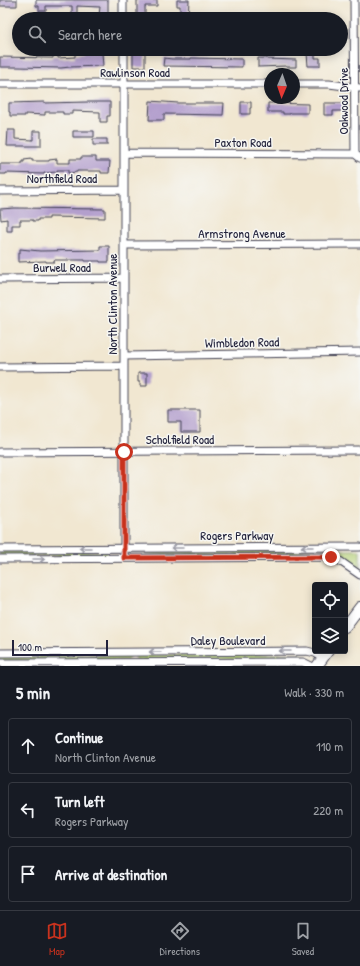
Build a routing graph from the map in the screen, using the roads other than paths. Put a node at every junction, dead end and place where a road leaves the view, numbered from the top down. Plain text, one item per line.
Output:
1 (123, 0) edge
2 (354, 0) edge
3 (123, 12) edge
4 (124, 56) edge
5 (0, 84) edge
6 (124, 84) junction
7 (264, 84) edge
8 (300, 84) edge
9 (357, 87) edge
10 (124, 153) junction
11 (358, 156) edge
12 (124, 190) junction
13 (0, 191) edge
14 (360, 244) edge
15 (124, 245) junction
16 (124, 278) junction
17 (0, 279) edge
18 (360, 352) edge
19 (124, 356) junction
20 (124, 366) junction
21 (0, 367) edge
22 (360, 450) edge
23 (0, 452) edge
24 (124, 452) junction
25 (332, 547) junction
26 (360, 547) edge
27 (124, 548) junction
28 (143, 548) junction
29 (0, 549) edge
30 (331, 557) junction
31 (124, 558) junction
32 (143, 558) junction
33 (0, 559) edge
34 (360, 574) edge
35 (360, 607) edge
36 (348, 624) edge
37 (132, 652) junction
38 (0, 653) edge
39 (323, 658) edge
40 (0, 663) edge
41 (132, 663) junction
42 (311, 666) edge

1 - 3 street
2 - 9 street, Oakwood Drive
4 - 6 street, North Clinton Avenue
5 - 6 street, Rawlinson Road
6 - 7 street, Rawlinson Road
6 - 10 street, North Clinton Avenue
8 - 9 street
9 - 11 street, Oakwood Drive
10 - 11 street, Paxton Road
10 - 12 street, North Clinton Avenue
12 - 13 street, Northfield Road
12 - 15 street, North Clinton Avenue
14 - 15 street, Armstrong Avenue
15 - 16 street, North Clinton Avenue
16 - 17 street, Burwell Road
16 - 19 street, North Clinton Avenue
18 - 19 street, Wimbledon Road
19 - 20 street, North Clinton Avenue
20 - 21 street
20 - 24 street, North Clinton Avenue
22 - 24 street, Scholfield Road
23 - 24 street, Scholfield Road
24 - 27 street, North Clinton Avenue
25 - 26 street, Rogers Parkway
25 -> 28 street, Rogers Parkway
25 - 30 street
27 - 28 street, Rogers Parkway
27 -> 29 street, Rogers Parkway
27 - 31 street, North Clinton Avenue
28 - 32 street
30 - 32 street, Rogers Parkway
30 - 34 street, Rogers Parkway
31 - 32 street, Rogers Parkway
33 -> 31 street, Rogers Parkway
35 - 36 main road
37 - 38 street, Daley Boulevard
39 -> 37 street, Daley Boulevard
37 - 41 street
40 - 41 street, Daley Boulevard
41 - 42 street, Daley Boulevard

